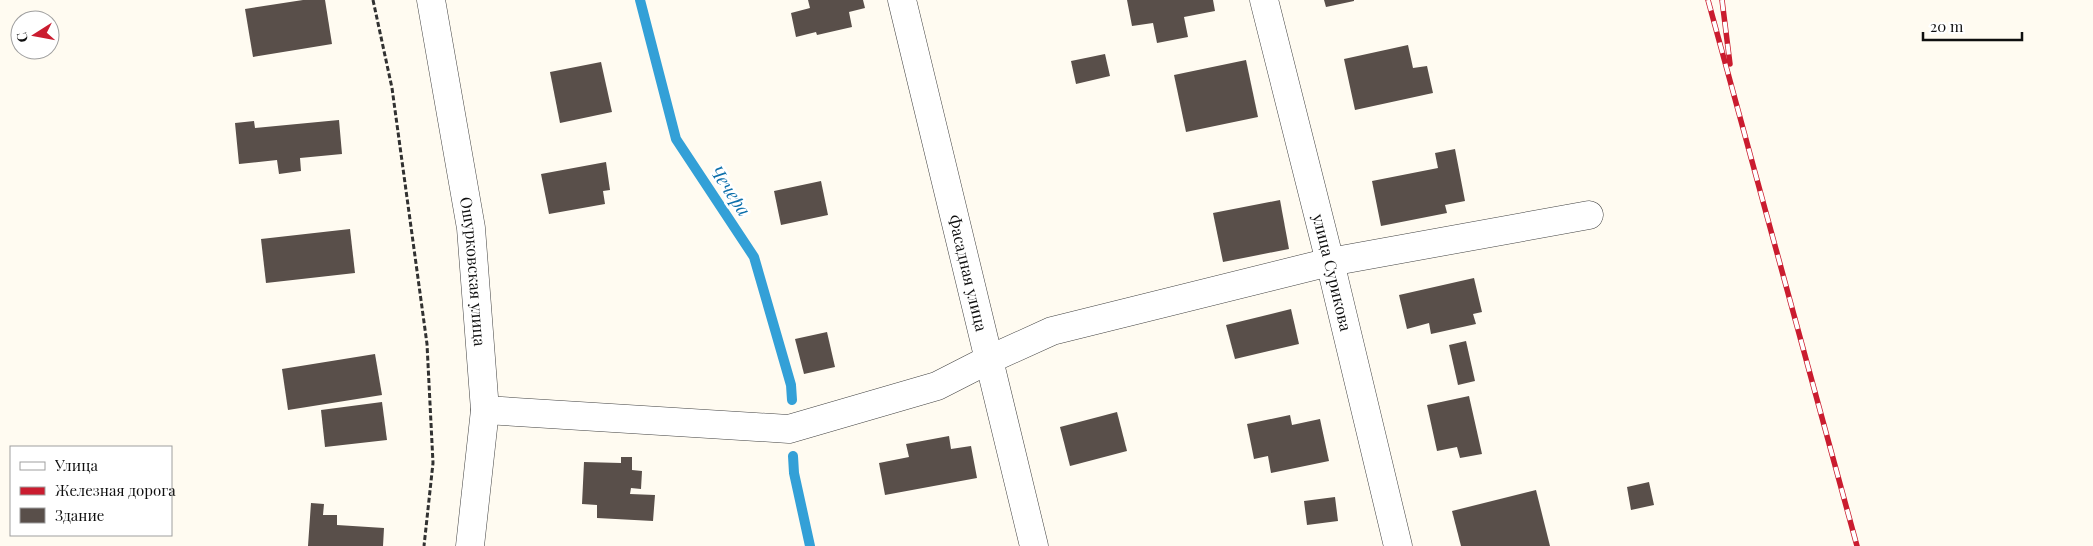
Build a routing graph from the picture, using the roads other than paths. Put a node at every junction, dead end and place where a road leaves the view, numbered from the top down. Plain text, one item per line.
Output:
1 (431, 0) edge
2 (902, 0) edge
3 (1264, 0) edge
4 (1589, 216) dead end
5 (1330, 262) junction
6 (988, 360) junction
7 (485, 410) junction
8 (470, 546) edge
9 (1034, 546) edge
10 (1398, 546) edge

1 - 7 street, Ошурковская улица
2 - 6 street, Фасадная улица
3 - 5 street, улица Сурикова
4 - 5 street
5 - 6 street
5 - 10 street, улица Сурикова
6 - 7 street
6 - 9 street, Фасадная улица
7 - 8 street, Ошурковская улица

